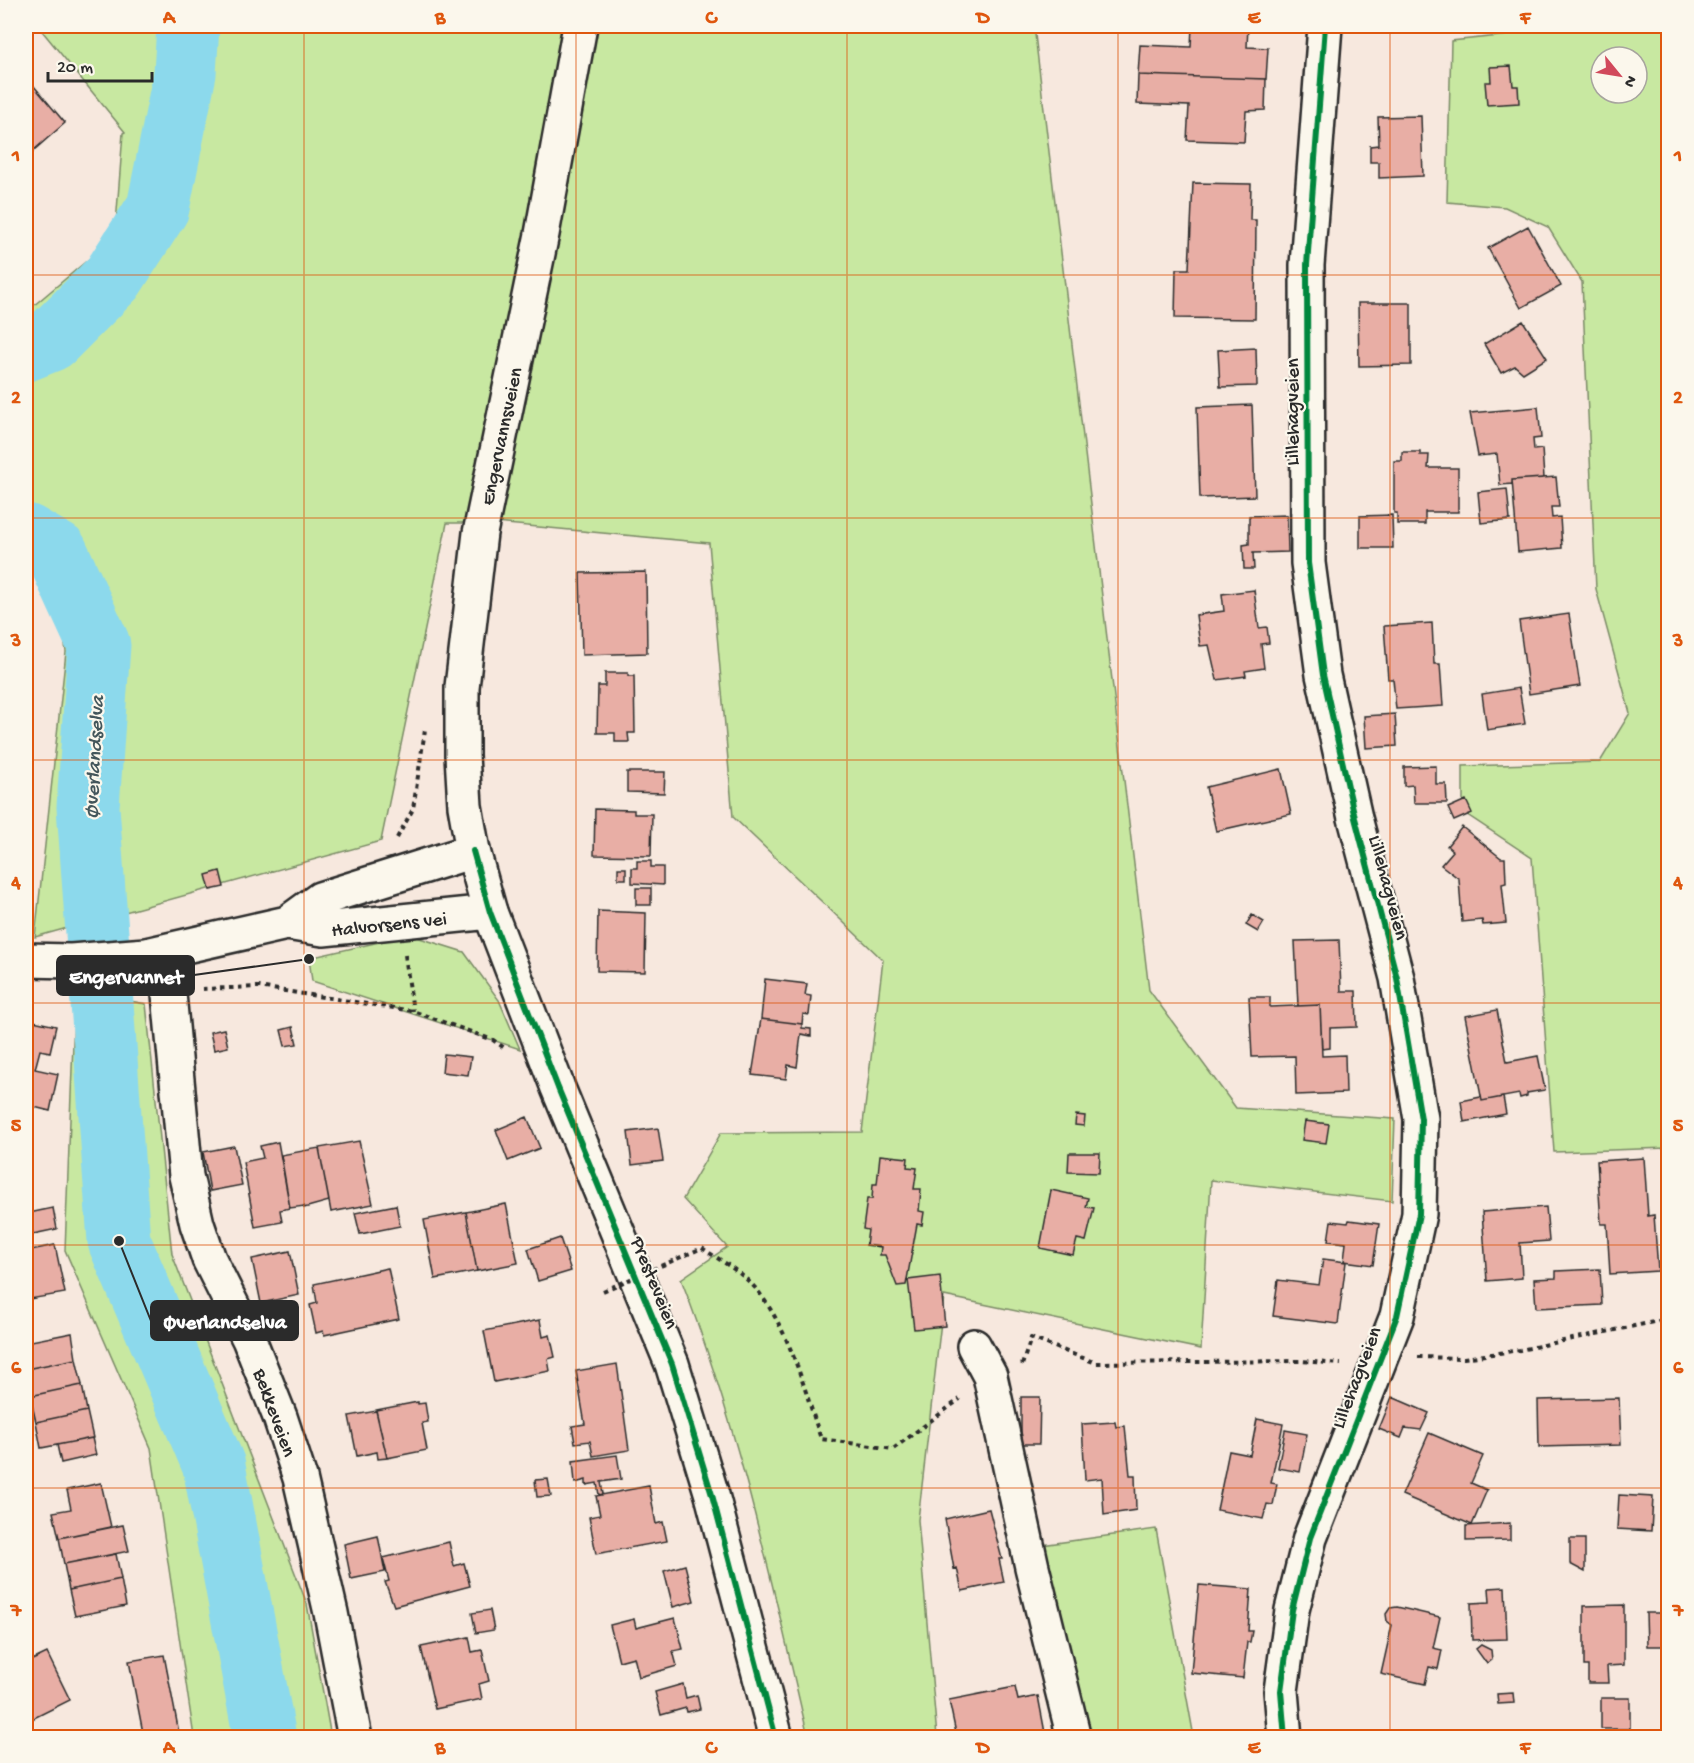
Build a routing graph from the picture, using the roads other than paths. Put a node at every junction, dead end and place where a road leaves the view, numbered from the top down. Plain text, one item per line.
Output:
1 (580, 26) edge
2 (1325, 26) edge
3 (473, 851) junction
4 (490, 912) junction
5 (287, 923) junction
6 (155, 953) junction
7 (26, 960) edge
8 (974, 1346) dead end
9 (355, 1737) edge
10 (776, 1737) edge
11 (1074, 1737) edge
12 (1285, 1737) edge

1 - 3 street, Engervannsveien
2 - 12 street, Lillehagveien
3 - 4 street, Presteveien
3 - 5 street, Halvorsens vei
4 - 5 street, Halvorsens vei
4 - 10 street, Presteveien
5 - 6 street, Halvorsens vei
6 - 7 street, Halvorsens vei
6 - 9 street, Bekkeveien
8 - 11 street

